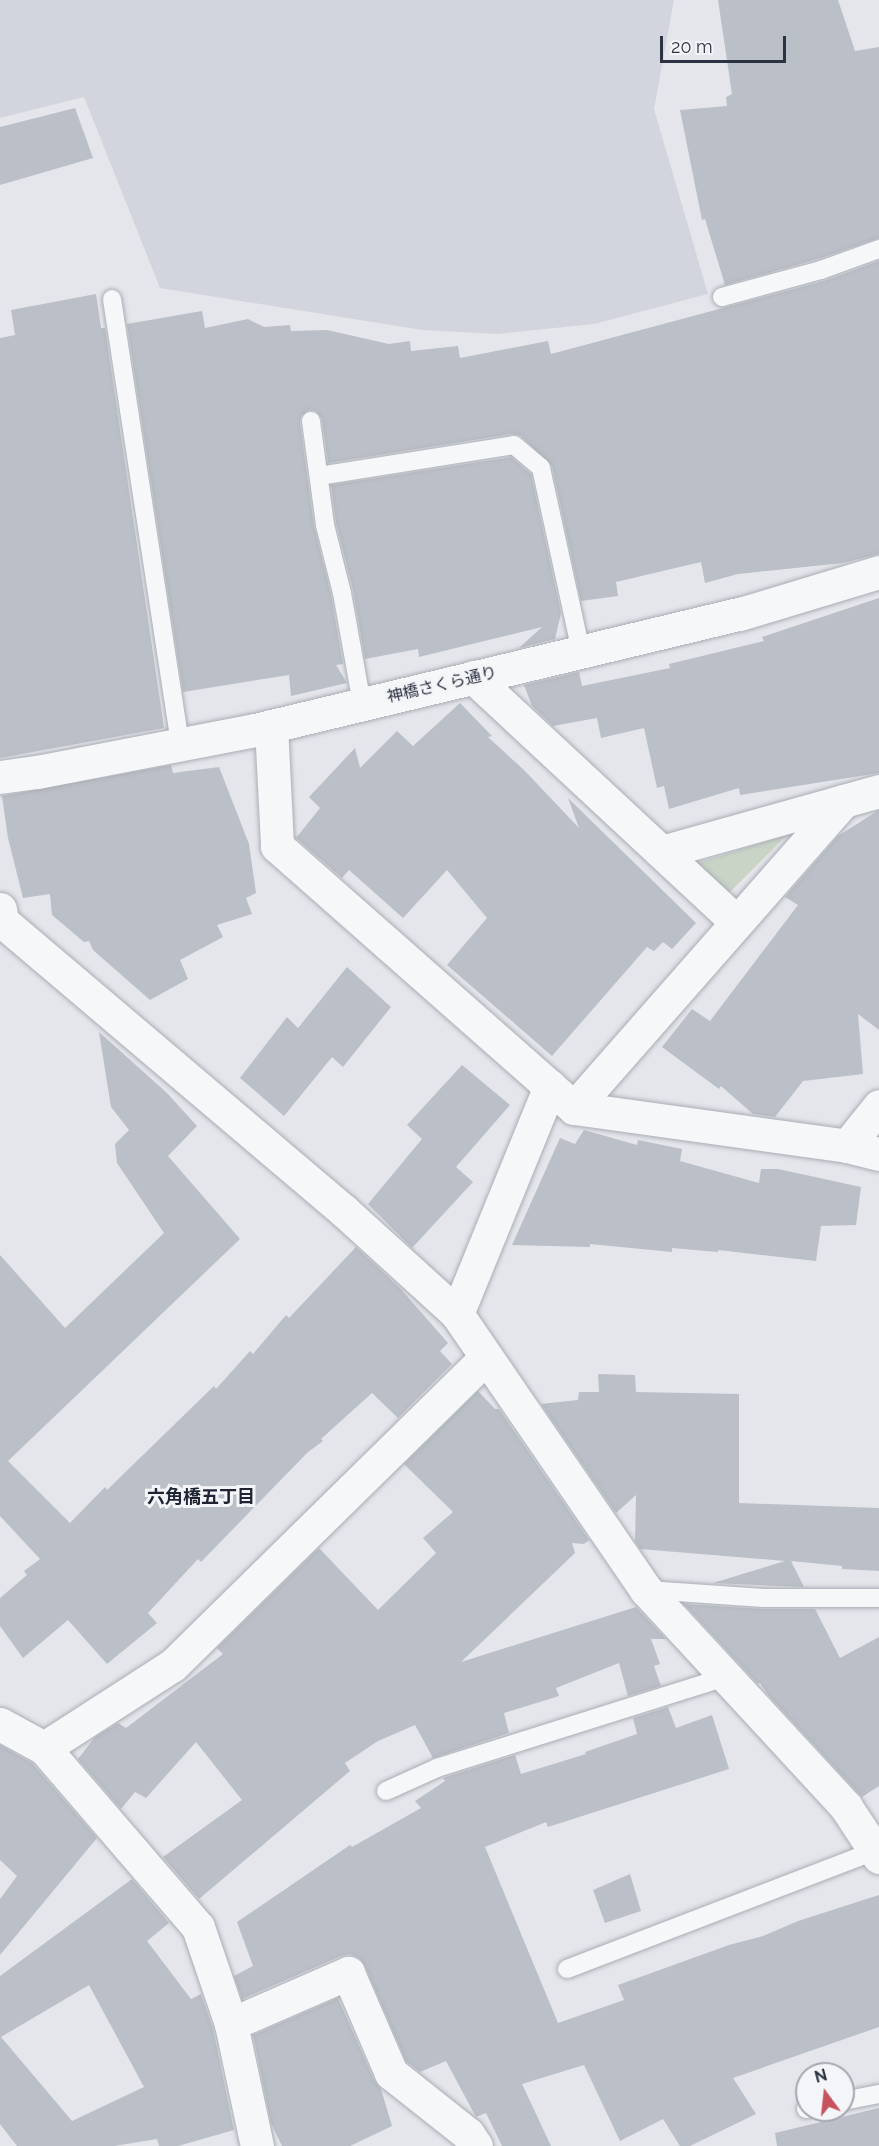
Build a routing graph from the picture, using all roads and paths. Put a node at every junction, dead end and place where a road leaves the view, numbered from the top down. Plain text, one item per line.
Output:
1 (879, 249) edge
2 (722, 297) dead end
3 (112, 299) dead end
4 (311, 421) dead end
5 (319, 476) junction
6 (879, 572) edge
7 (581, 652) junction
8 (472, 677) junction
9 (362, 704) junction
10 (271, 726) junction
11 (180, 745) junction
12 (0, 777) edge
13 (879, 792) edge
14 (844, 801) junction
15 (662, 852) junction
16 (1, 919) edge
17 (737, 922) junction
18 (550, 1086) junction
19 (879, 1106) edge
20 (574, 1108) junction
21 (847, 1146) junction
22 (879, 1154) edge
23 (457, 1314) junction
24 (486, 1357) junction
25 (646, 1590) junction
26 (879, 1598) edge
27 (726, 1677) junction
28 (0, 1724) edge
29 (44, 1748) junction
30 (386, 1791) dead end
31 (877, 1854) edge
32 (567, 1969) dead end
33 (231, 2024) junction
34 (879, 2094) edge
35 (855, 2099) edge
36 (257, 2146) edge
37 (476, 2146) edge

1 - 2 lane
3 - 11 lane
4 - 5 lane
5 - 7 lane
5 - 9 lane
6 - 7 street, 神橋さくら通り
7 - 8 street, 神橋さくら通り
8 - 9 street, 神橋さくら通り
8 - 15 street
9 - 10 street, 神橋さくら通り
10 - 11 street, 神橋さくら通り
10 - 18 street
11 - 12 street, 神橋さくら通り
13 - 14 street
14 - 15 street
14 - 17 street
15 - 17 street
16 - 23 street
17 - 20 street
18 - 20 street
18 - 23 street
19 - 21 street
20 - 21 street
21 - 22 street
23 - 24 street
24 - 25 street
24 - 29 street
25 - 26 lane
25 - 27 street
27 - 30 lane
27 - 31 street
28 - 29 street
29 - 33 street
31 - 32 lane
33 - 36 street
33 - 37 street
34 - 35 lane

